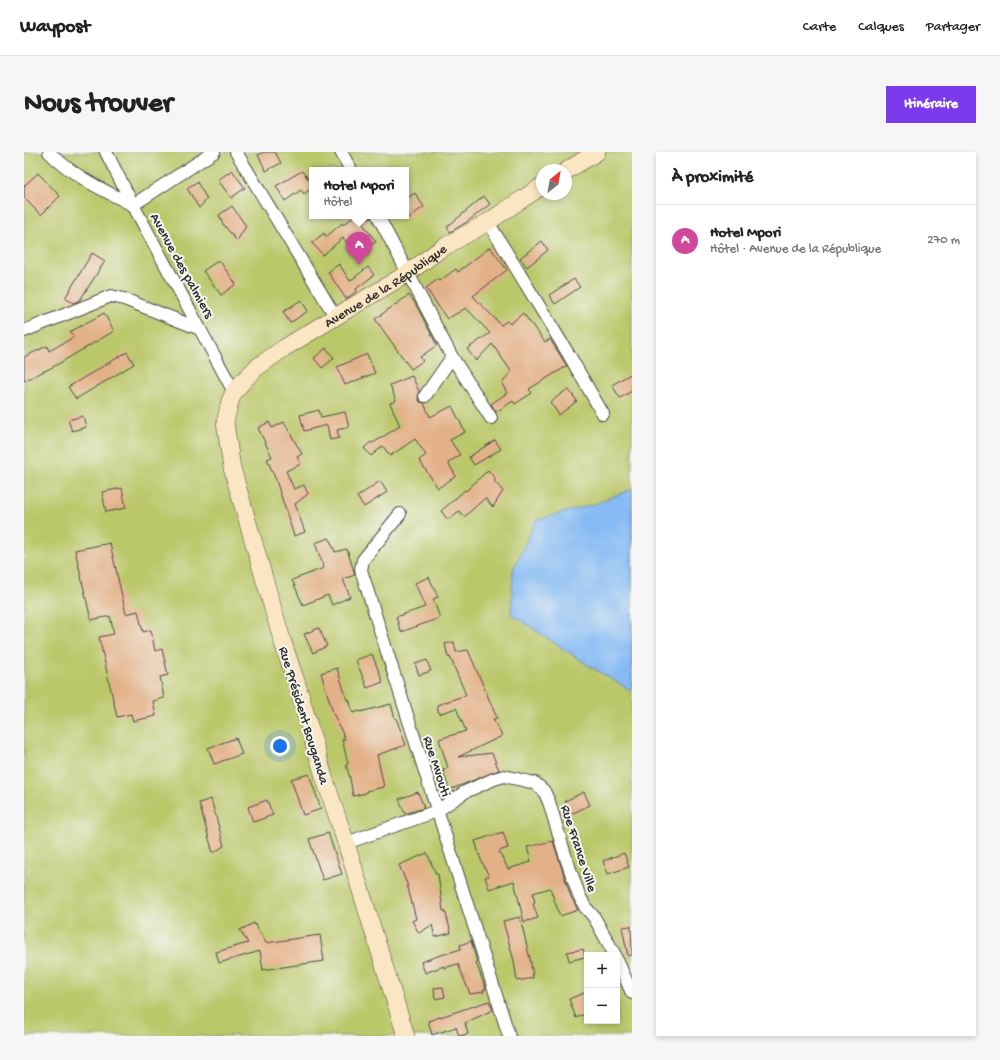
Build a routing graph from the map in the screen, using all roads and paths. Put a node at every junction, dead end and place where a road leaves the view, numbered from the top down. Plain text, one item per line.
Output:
1 (49, 152) edge
2 (106, 152) edge
3 (214, 152) edge
4 (236, 152) edge
5 (341, 152) edge
6 (597, 152) edge
7 (349, 167) edge
8 (572, 167) edge
9 (536, 190) edge
10 (133, 206) junction
11 (380, 219) edge
12 (488, 222) junction
13 (408, 273) junction
14 (335, 316) junction
15 (200, 329) junction
16 (24, 331) edge
17 (452, 357) junction
18 (234, 392) junction
19 (425, 396) dead end
20 (604, 414) dead end
21 (491, 418) dead end
22 (400, 514) dead end
23 (437, 811) junction
24 (346, 842) junction
25 (612, 952) edge
26 (620, 967) edge
27 (632, 993) edge
28 (406, 1036) edge
29 (509, 1036) edge

1 - 10 street
2 - 10 street, Avenue des palmiers
3 - 10 street
4 - 14 street
5 - 7 street
6 - 8 street
9 - 12 street, Avenue de la République
10 - 15 street, Avenue des palmiers
11 - 13 street
12 - 13 street, Avenue de la République
12 - 20 street
13 - 14 street, Avenue de la République
13 - 17 street
14 - 18 street, Avenue de la République
15 - 16 street
15 - 18 street, Avenue des palmiers
17 - 19 street
17 - 21 street
18 - 24 street, Rue Président Bouganda
22 - 23 street, Rue Mvouti
23 - 24 street
23 - 25 street, Rue France Ville
23 - 29 street, Rue Mvouti
24 - 28 street, Rue Président Bouganda
26 - 27 street

